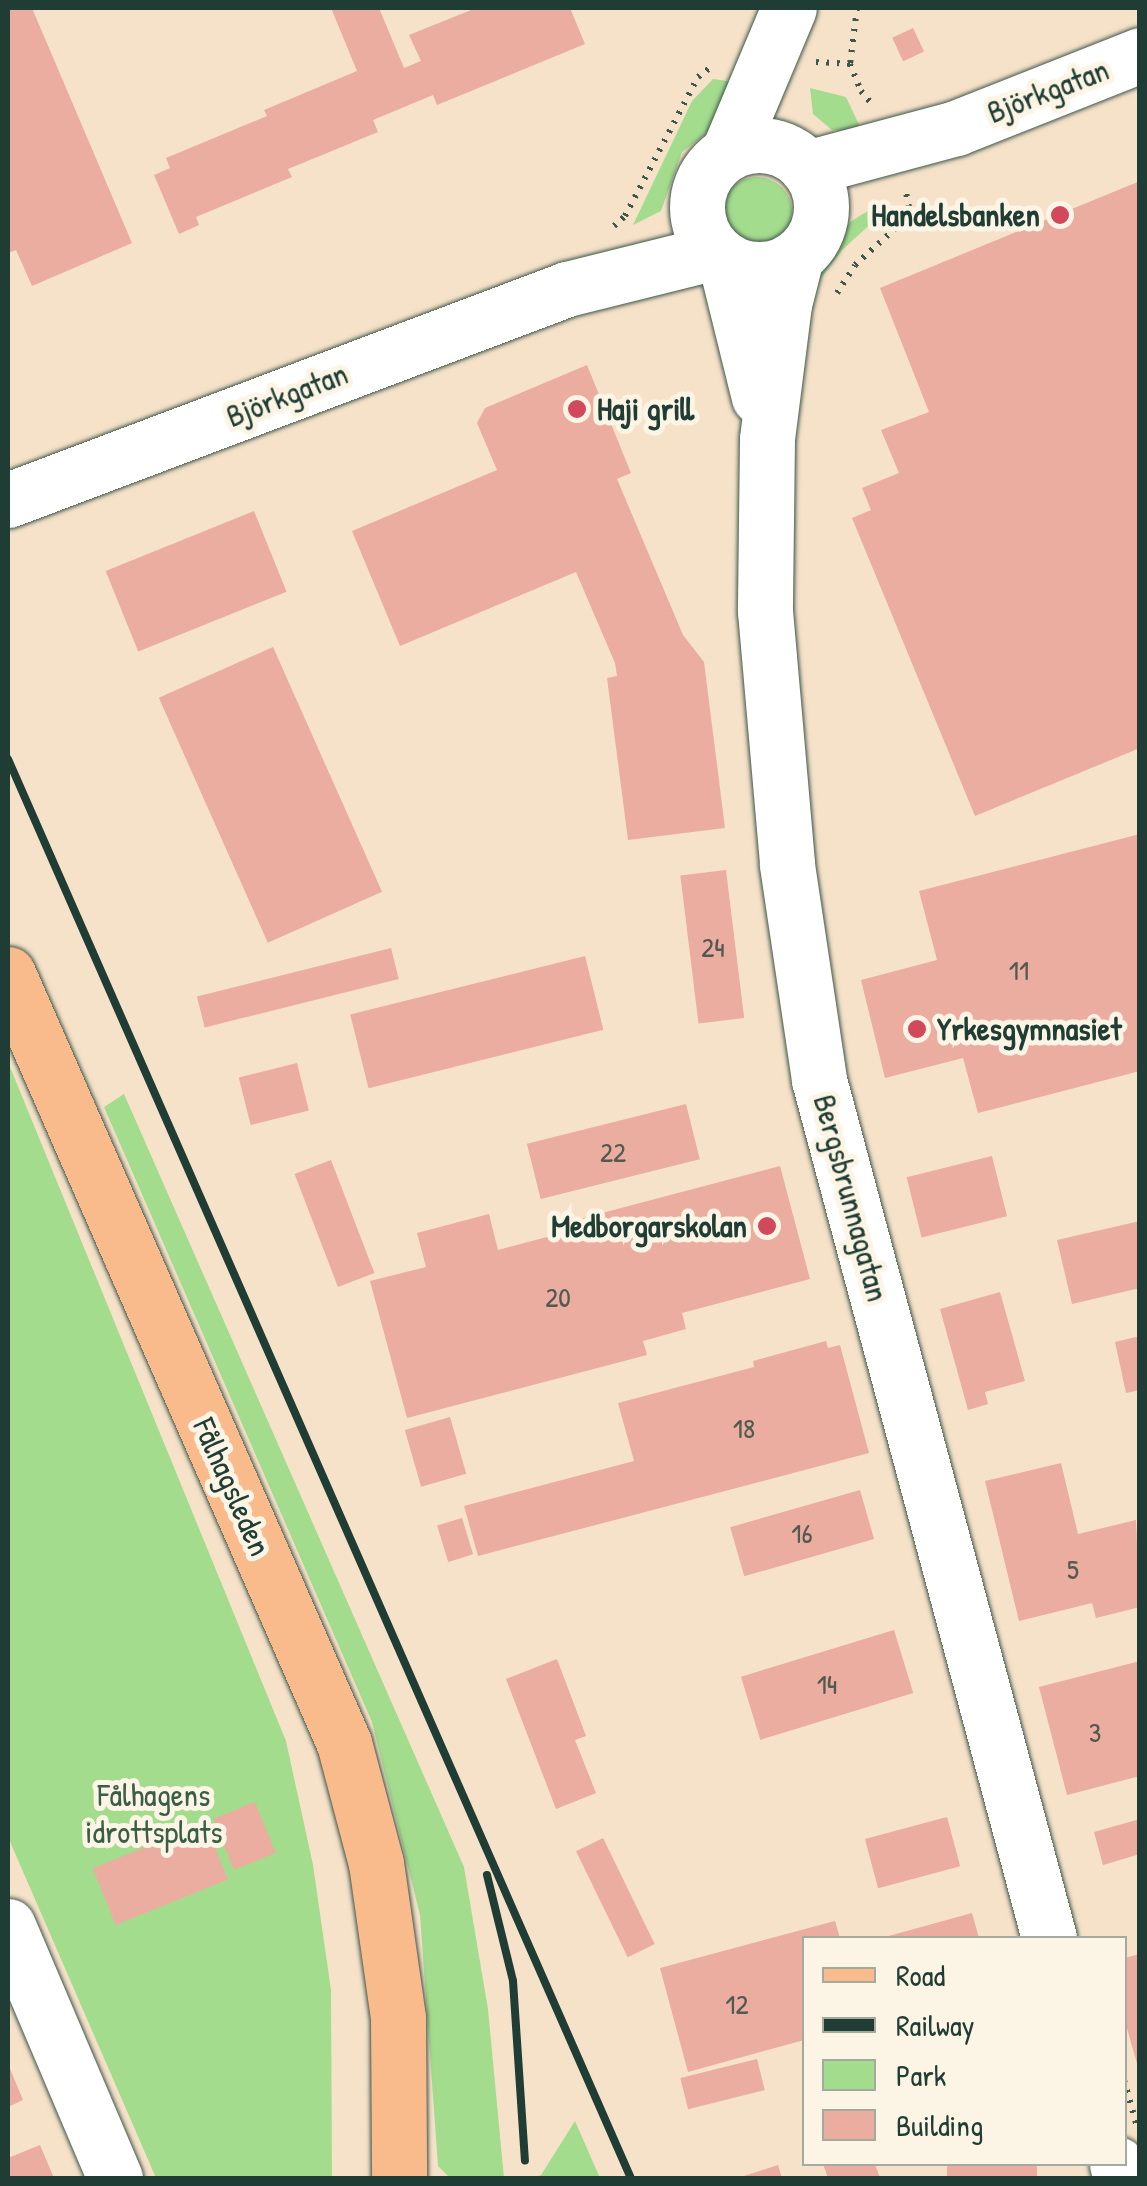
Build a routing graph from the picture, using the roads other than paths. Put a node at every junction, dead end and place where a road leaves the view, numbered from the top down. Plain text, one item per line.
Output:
1 (792, 8) edge
2 (1140, 55) edge
3 (956, 128) junction
4 (728, 153) junction
5 (799, 161) junction
6 (808, 239) junction
7 (712, 240) junction
8 (767, 439) junction
9 (8, 500) edge
10 (8, 974) edge
11 (1048, 1936) edge
12 (12, 1945) edge
13 (398, 2018) junction
14 (115, 2178) edge
15 (387, 2178) edge
16 (399, 2178) edge

1 - 4 street
1 - 5 street
2 - 3 street, Björkgatan
3 - 5 street, Björkgatan
3 - 6 street, Björkgatan
4 - 5 street
4 - 7 street
5 - 6 street
6 - 7 street
6 - 8 street, Bergsbrunnagatan
7 - 8 street, Bergsbrunnagatan
7 - 9 street, Björkgatan
8 - 11 street, Bergsbrunnagatan
10 - 13 main road, Fålhagsleden
12 - 14 street
13 - 15 main road, Fålhagsleden
13 - 16 main road, Fålhagsleden

